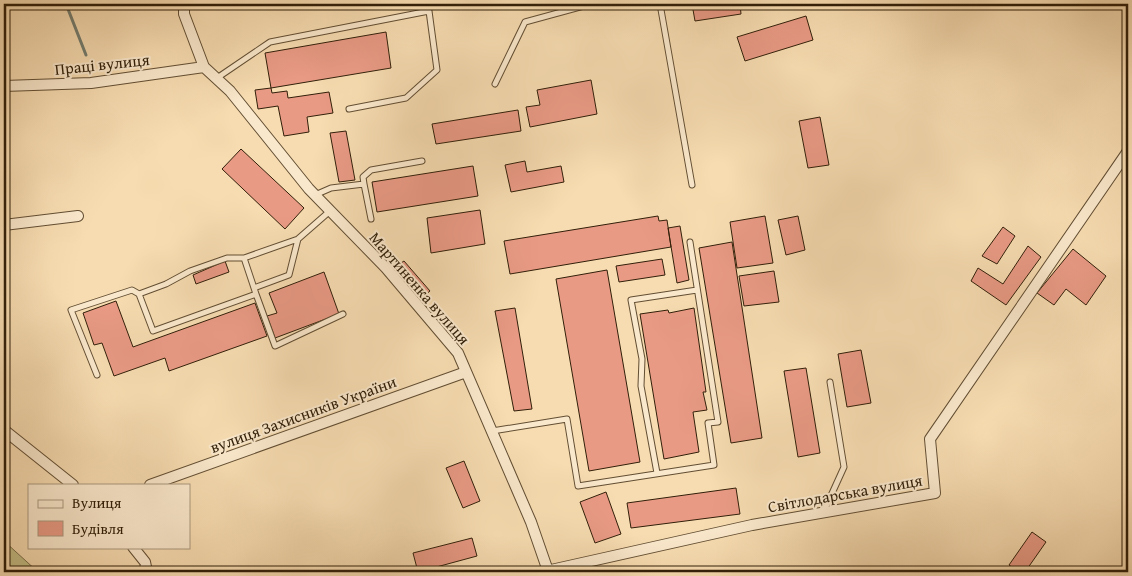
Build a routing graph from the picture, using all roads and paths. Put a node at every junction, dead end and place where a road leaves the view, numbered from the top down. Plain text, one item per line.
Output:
1 (184, 4) edge
2 (591, 4) edge
3 (660, 4) edge
4 (204, 67) junction
5 (216, 79) junction
6 (495, 84) dead end
7 (4, 86) edge
8 (349, 109) dead end
9 (1128, 151) edge
10 (422, 161) dead end
11 (364, 184) junction
12 (692, 185) dead end
13 (315, 194) junction
14 (330, 210) junction
15 (78, 216) dead end
16 (371, 219) dead end
17 (4, 225) edge
18 (298, 239) junction
19 (690, 242) dead end
20 (244, 258) junction
21 (698, 290) junction
22 (255, 291) junction
23 (139, 294) junction
24 (343, 314) dead end
25 (466, 372) junction
26 (97, 375) dead end
27 (830, 382) dead end
28 (4, 430) edge
29 (492, 431) junction
30 (657, 473) junction
31 (72, 484) edge
32 (153, 484) edge
33 (823, 512) junction
34 (134, 548) edge
35 (545, 571) edge
36 (147, 572) edge

1 - 4 street
2 - 6 lane
3 - 12 lane
4 - 5 street, Мартиненка вулиця
4 - 7 street, Праці вулиця
5 - 8 lane
5 - 13 street, Мартиненка вулиця
9 - 33 street, Світлодарська вулиця
10 - 11 lane
11 - 13 lane
11 - 16 lane
13 - 14 street, Мартиненка вулиця
14 - 18 lane
14 - 25 street, Мартиненка вулиця
15 - 17 street
18 - 20 lane
18 - 22 lane
19 - 21 lane
20 - 22 lane
20 - 23 lane
21 - 30 lane
21 - 30 lane
22 - 23 lane
22 - 24 lane
23 - 26 lane
25 - 29 street, Мартиненка вулиця
25 - 32 street, вулиця Захисників України
27 - 33 lane
28 - 31 street
29 - 30 lane
29 - 35 street, Мартиненка вулиця
33 - 35 street, Світлодарська вулиця
34 - 36 street

